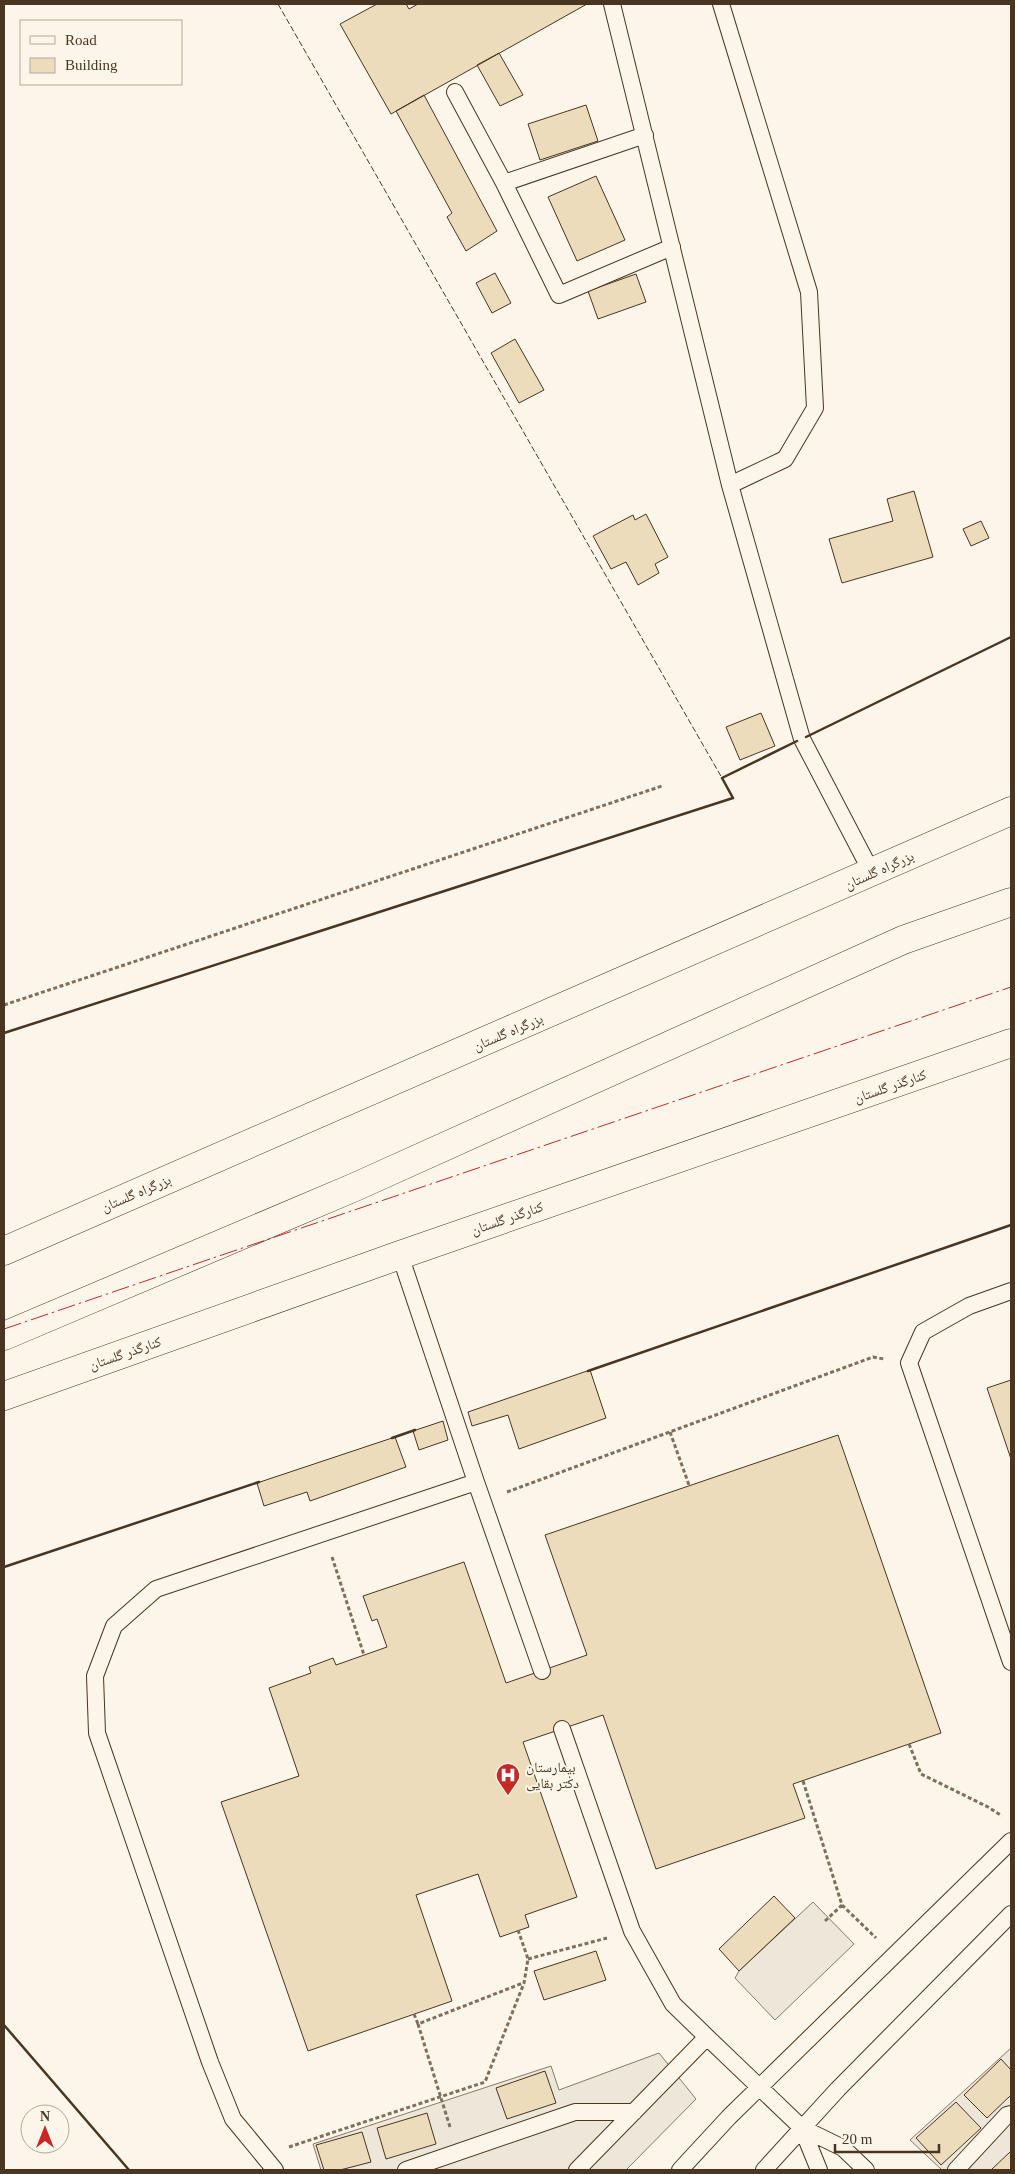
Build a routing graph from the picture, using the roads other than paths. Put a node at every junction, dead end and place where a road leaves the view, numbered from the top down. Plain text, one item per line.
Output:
1 (612, 4) edge
2 (721, 4) edge
3 (456, 92) dead end
4 (645, 135) junction
5 (504, 183) junction
6 (672, 247) junction
7 (730, 485) junction
8 (1011, 811) edge
9 (872, 873) junction
10 (1011, 902) edge
11 (1011, 1043) edge
12 (4, 1251) edge
13 (400, 1255) junction
14 (1011, 1291) edge
15 (4, 1336) edge
16 (4, 1396) edge
17 (476, 1482) junction
18 (1011, 1662) edge
19 (542, 1671) dead end
20 (562, 1729) dead end
21 (1011, 1841) edge
22 (1011, 1914) edge
23 (707, 2037) junction
24 (759, 2087) junction
25 (634, 2112) junction
26 (1011, 2114) edge
27 (802, 2128) junction
28 (275, 2170) edge
29 (406, 2170) edge
30 (577, 2170) edge
31 (680, 2170) edge
32 (764, 2170) edge
33 (819, 2170) edge
34 (866, 2170) edge
35 (956, 2170) edge

1 - 4 lane
2 - 7 lane
3 - 5 lane
4 - 5 lane
4 - 6 lane
5 - 6 lane
6 - 7 lane
7 - 9 lane
8 - 9 main road, بزرگراه گلستان
9 - 12 main road, بزرگراه گلستان
10 - 15 main road
11 - 13 main road, کنارگذر گلستان
13 - 16 main road, کنارگذر گلستان
13 - 17 lane
14 - 18 lane
17 - 19 lane
17 - 28 lane
20 - 23 lane
21 - 24 lane
22 - 27 lane
23 - 24 lane
23 - 25 lane
24 - 27 lane
24 - 31 lane
25 - 29 lane
25 - 30 lane
26 - 35 lane
27 - 32 lane
27 - 33 lane
27 - 34 lane

